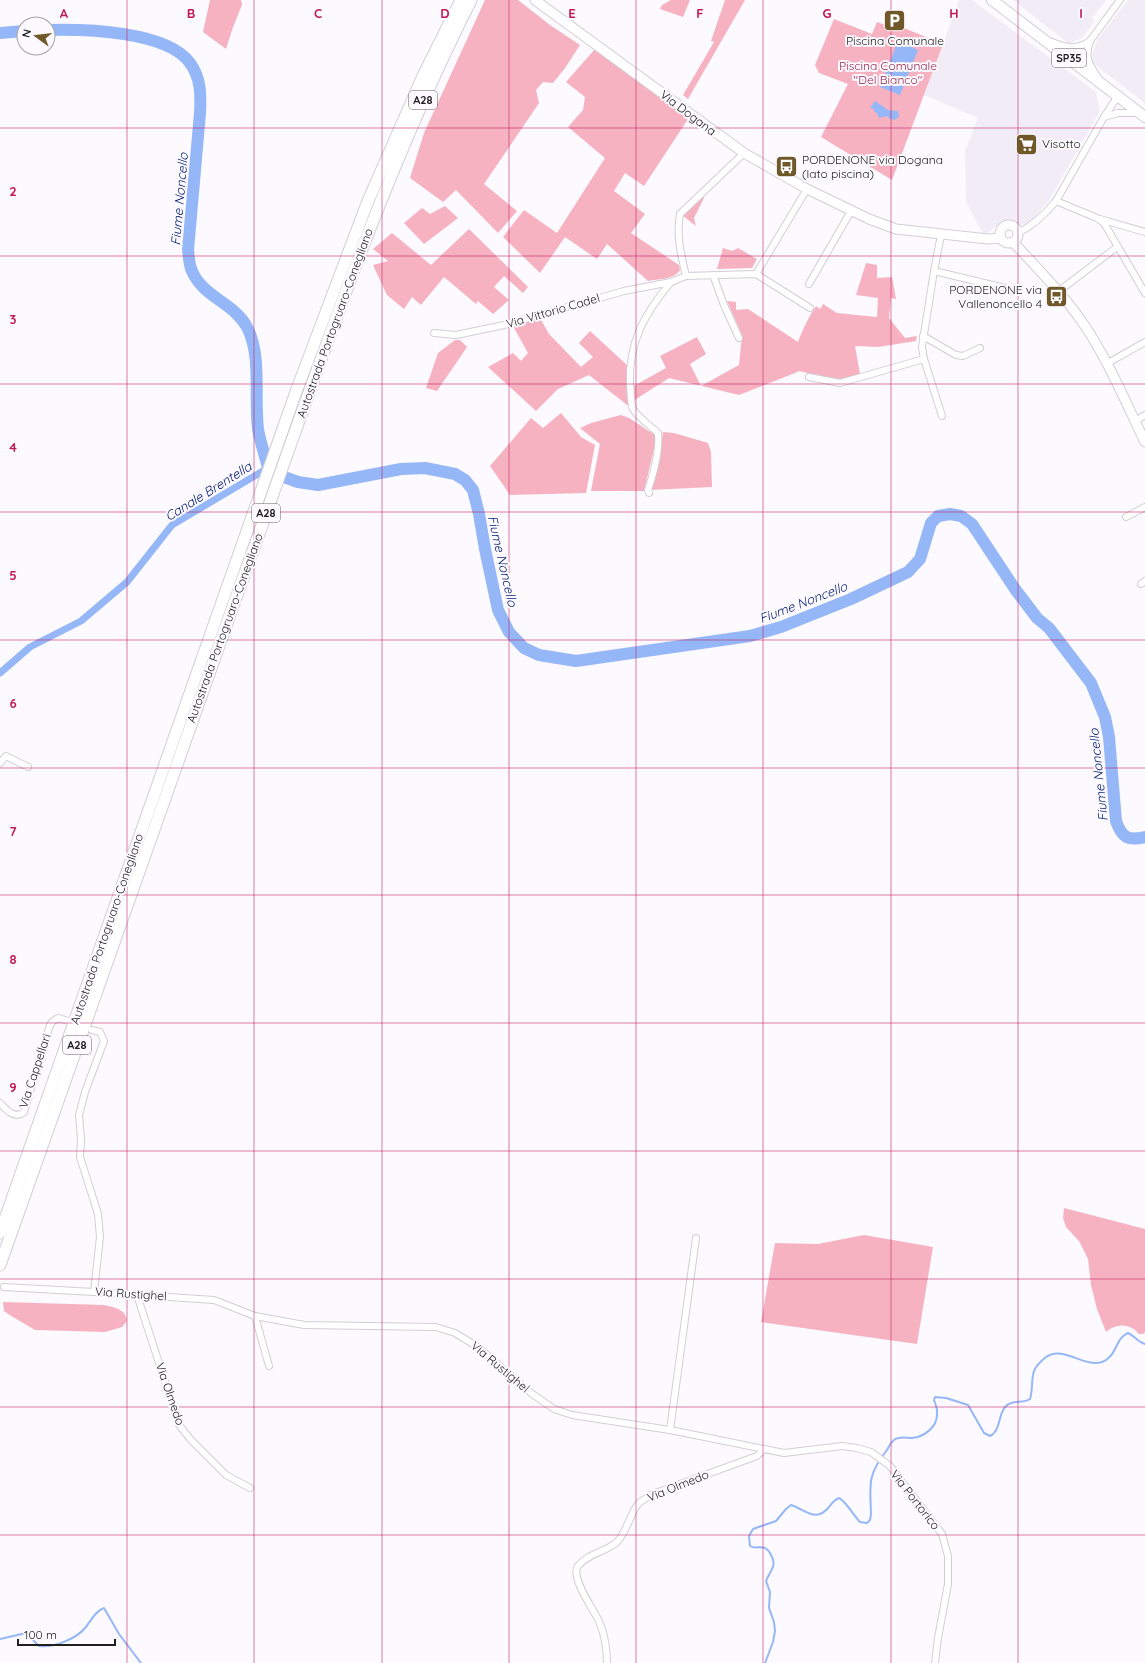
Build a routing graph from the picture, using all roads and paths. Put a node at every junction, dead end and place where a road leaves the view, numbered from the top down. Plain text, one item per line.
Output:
1 (461, 0) edge
2 (471, 0) edge
3 (535, 0) edge
4 (992, 0) edge
5 (1120, 0) edge
6 (1044, 39) junction
7 (1090, 40) junction
8 (1081, 46) junction
9 (1086, 53) junction
10 (1074, 62) junction
11 (1102, 83) junction
12 (1118, 96) junction
13 (1142, 115) edge
14 (1104, 116) junction
15 (744, 153) junction
16 (807, 189) junction
17 (1056, 201) junction
18 (374, 202) junction
19 (851, 210) junction
20 (1096, 218) junction
21 (1143, 231) edge
22 (1018, 233) junction
23 (942, 235) junction
24 (1001, 238) junction
25 (1013, 242) junction
26 (1117, 247) junction
27 (934, 271) junction
28 (756, 274) junction
29 (713, 275) junction
30 (686, 276) junction
31 (671, 282) junction
32 (809, 284) dead end
33 (1005, 288) dead end
34 (1059, 291) junction
35 (1145, 293) edge
36 (810, 308) dead end
37 (434, 334) dead end
38 (922, 336) junction
39 (739, 338) dead end
40 (1145, 342) edge
41 (980, 348) dead end
42 (924, 360) junction
43 (1108, 363) junction
44 (810, 377) dead end
45 (942, 416) dead end
46 (1145, 416) edge
47 (1135, 421) junction
48 (1145, 442) edge
49 (649, 493) dead end
50 (1145, 507) edge
51 (1126, 517) dead end
52 (0, 763) edge
53 (28, 767) dead end
54 (150, 823) junction
55 (69, 1021) dead end
56 (92, 1030) dead end
57 (0, 1103) edge
58 (0, 1233) edge
59 (696, 1238) dead end
60 (0, 1265) edge
61 (4, 1287) dead end
62 (94, 1292) junction
63 (137, 1295) junction
64 (255, 1316) junction
65 (268, 1366) dead end
66 (670, 1430) junction
67 (764, 1450) junction
68 (250, 1488) dead end
69 (607, 1663) edge
70 (935, 1663) edge

1 - 18 highway, Autostrada Portogruaro-Conegliano / A28
2 - 18 highway, Autostrada Portogruaro-Conegliano / A28
3 - 15 street, Via Dogana
4 - 6 main road, SP35
5 - 7 street
6 - 8 street
6 - 10 main road, SP35
7 - 8 street
7 - 9 street
8 - 10 street
9 - 10 street
9 - 11 street
10 - 11 main road, SP35
11 - 12 main road, SP35
12 - 13 main road, SP35
12 - 14 street
13 - 14 street
14 - 17 street
15 - 16 street, Via Dogana
15 - 30 street
16 - 19 street, Via Dogana
16 - 28 street
17 - 20 street
17 - 22 street
18 - 54 highway, Autostrada Portogruaro-Conegliano / A28
19 - 23 street, Via Dogana
19 - 32 street
20 - 21 street
20 - 26 street
22 - 24 street
22 - 25 street
23 - 24 street, Via Dogana
23 - 27 street
24 - 25 street, Via Dogana
25 - 34 street
26 - 34 street
26 - 35 street
27 - 33 street
27 - 38 street
28 - 29 street, Via Vittorio Cadel
28 - 36 street
29 - 30 street, Via Vittorio Cadel
29 - 39 street
30 - 31 street, Via Vittorio Cadel
31 - 37 street, Via Vittorio Cadel
31 - 49 street
34 - 43 street
38 - 41 street
38 - 42 street
40 - 43 street
42 - 44 street
42 - 45 street
43 - 47 street
46 - 47 street
47 - 48 street
50 - 51 street
52 - 53 street
54 - 58 highway, Autostrada Portogruaro-Conegliano / A28
54 - 60 highway, Autostrada Portogruaro-Conegliano / A28
55 - 57 street, Via Cappellari
56 - 62 street
59 - 66 street
61 - 62 street, Via Rustighel
62 - 63 street, Via Rustighel
63 - 64 street, Via Rustighel
63 - 68 street, Via Olmedo
64 - 65 street
64 - 66 street, Via Rustighel
66 - 67 street, Via Rustighel
67 - 69 street, Via Olmedo
67 - 70 street, Via Portorico

